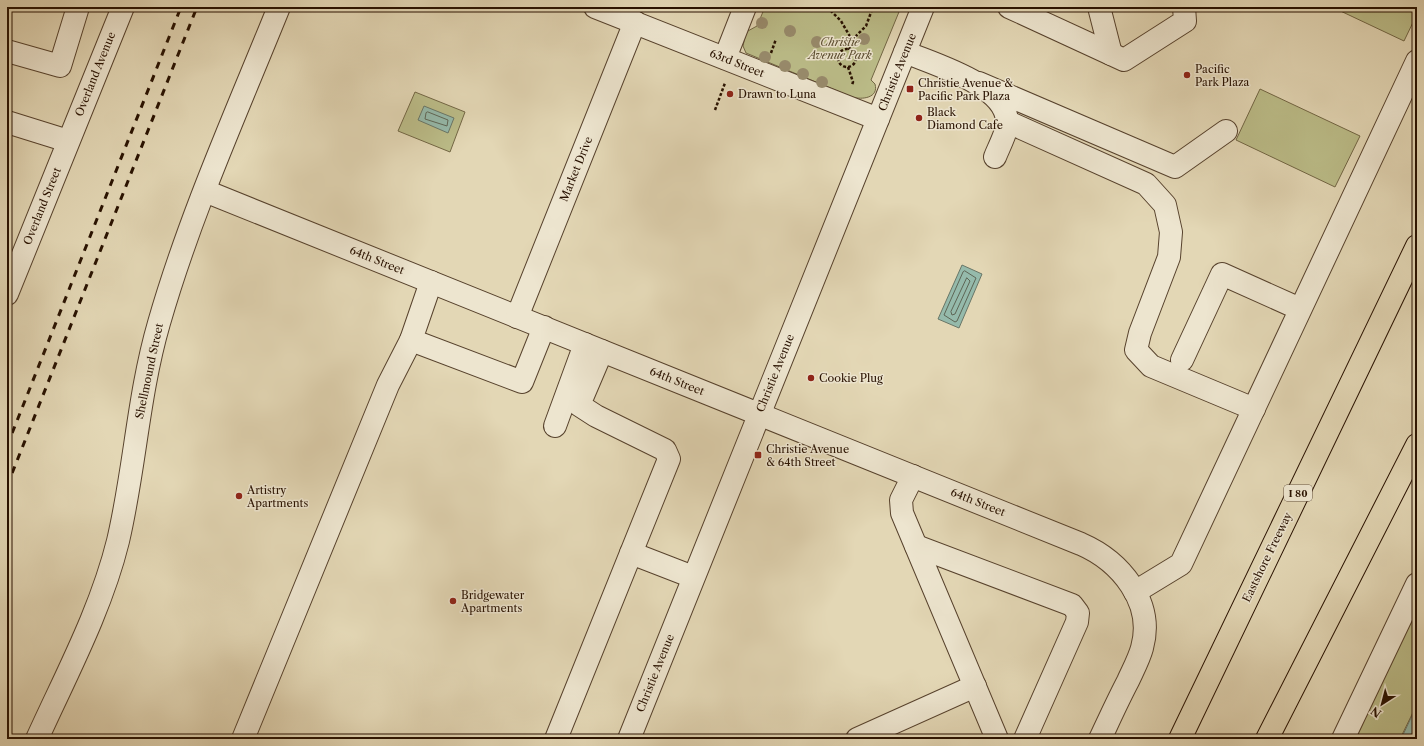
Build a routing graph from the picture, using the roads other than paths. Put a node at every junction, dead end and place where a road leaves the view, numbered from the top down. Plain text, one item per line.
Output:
1 (78, 7) edge
2 (123, 7) edge
3 (279, 7) edge
4 (595, 7) edge
5 (745, 7) edge
6 (923, 7) edge
7 (1009, 7) edge
8 (1184, 7) edge
9 (1095, 9) edge
10 (634, 22) junction
11 (7, 51) edge
12 (905, 52) junction
13 (1111, 54) junction
14 (1417, 61) edge
15 (726, 68) junction
16 (979, 83) junction
17 (878, 119) junction
18 (7, 122) edge
19 (1008, 122) junction
20 (1226, 131) dead end
21 (68, 141) junction
22 (995, 157) dead end
23 (205, 191) junction
24 (1417, 246) edge
25 (431, 282) junction
26 (7, 294) edge
27 (1300, 309) junction
28 (517, 316) junction
29 (544, 327) junction
30 (411, 340) junction
31 (594, 348) junction
32 (1182, 360) dead end
33 (579, 405) junction
34 (1254, 409) junction
35 (758, 414) junction
36 (1417, 445) edge
37 (913, 476) junction
38 (916, 546) junction
39 (630, 553) junction
40 (693, 577) junction
41 (1417, 584) edge
42 (1135, 592) junction
43 (975, 686) junction
44 (37, 739) edge
45 (243, 739) edge
46 (556, 739) edge
47 (629, 739) edge
48 (857, 739) edge
49 (997, 739) edge
50 (1025, 739) edge
51 (1100, 739) edge
52 (1180, 739) edge
53 (1267, 739) edge
54 (1343, 739) edge

1 - 11 street
2 - 21 street, Overland Avenue
3 - 23 street, Shellmound Street
4 - 10 street, 63rd Street
5 - 15 street
6 - 12 street, Christie Avenue
7 - 13 street
8 - 13 street
9 - 13 street
10 - 15 street, 63rd Street
10 - 28 street, Market Drive
12 - 16 street
12 - 17 street, Christie Avenue
14 - 27 street
15 - 17 street, 63rd Street
16 - 19 street
16 - 20 street
17 - 35 street, Christie Avenue
18 - 21 street
19 - 22 street
19 - 34 street
21 - 26 street, Overland Street
23 - 25 street, 64th Street
23 - 44 street, Shellmound Street
24 - 52 highway, Eastshore Freeway / I 80
25 - 28 street, 64th Street
25 - 30 street
27 - 32 street
27 - 34 street
28 - 29 street, 64th Street
29 - 30 street
29 - 31 street, 64th Street
30 - 45 street
31 - 33 street
31 - 33 street
31 - 35 street, 64th Street
33 - 39 street
34 - 42 street
35 - 37 street, 64th Street
35 - 40 street, Christie Avenue
36 - 53 highway
37 - 38 street
37 - 42 street, 64th Street
38 - 43 street
38 - 50 street
39 - 40 street
39 - 46 street
40 - 47 street, Christie Avenue
41 - 54 street
42 - 51 street, 64th Street
43 - 48 street
43 - 49 street

